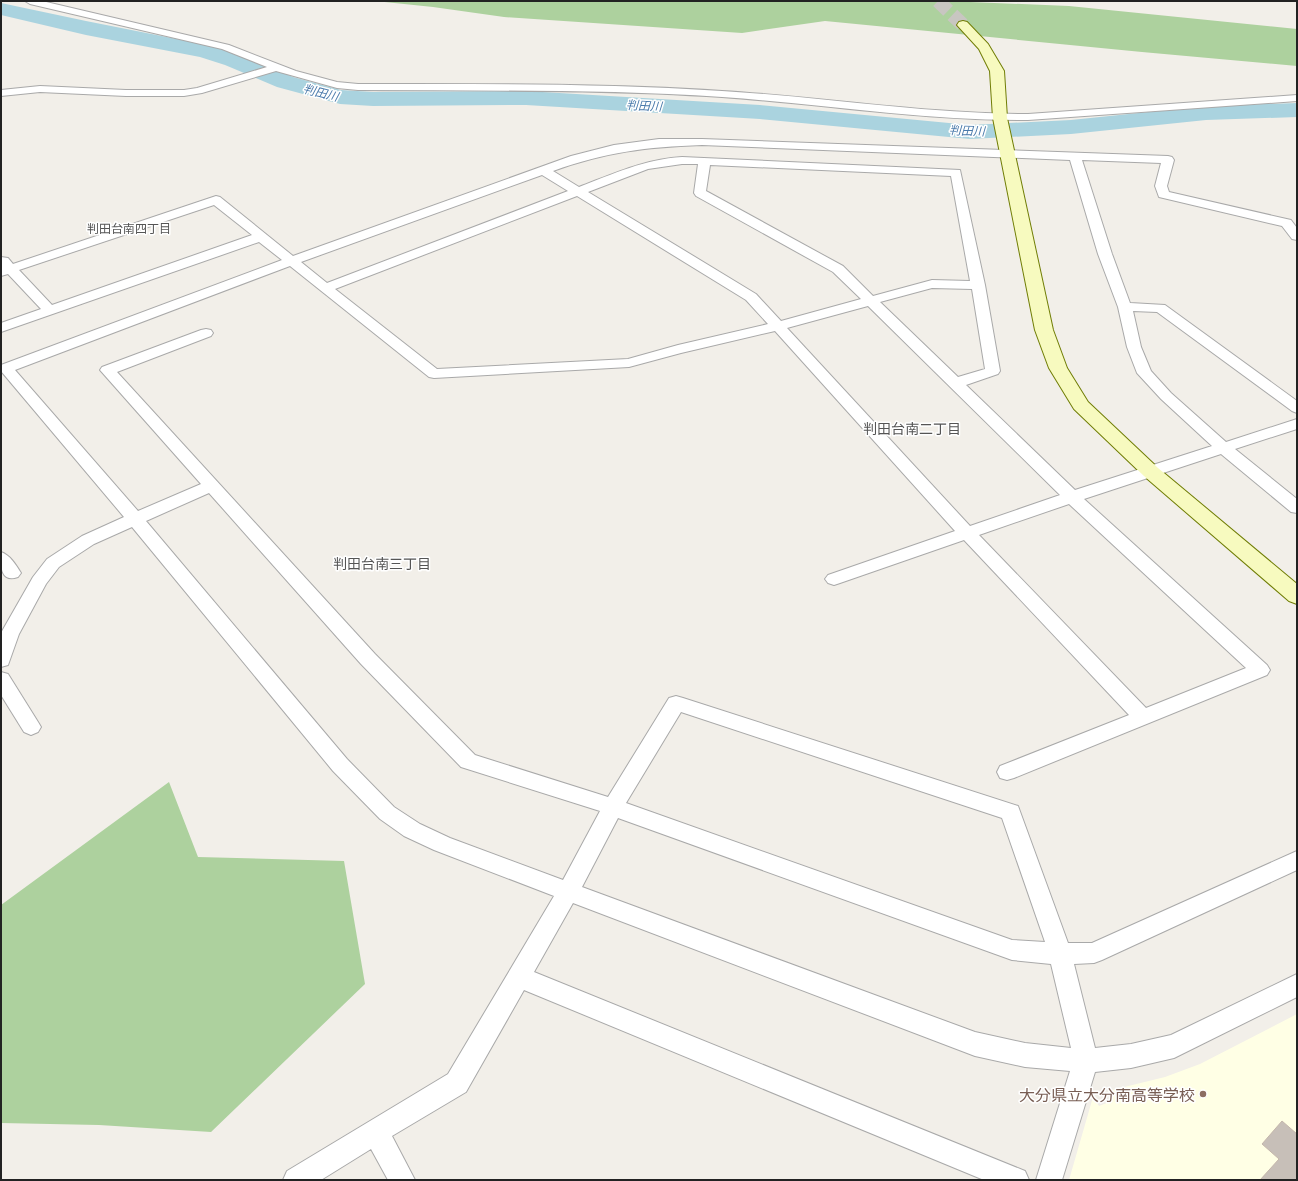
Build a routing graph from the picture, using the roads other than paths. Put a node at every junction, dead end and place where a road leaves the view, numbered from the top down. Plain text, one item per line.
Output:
1 (30, 1) edge
2 (963, 25) tunnel mouth
3 (273, 68) junction
4 (1, 93) edge
5 (1297, 98) edge
6 (1003, 133) junction
7 (1075, 157) junction
8 (705, 161) junction
9 (543, 170) junction
10 (578, 192) junction
11 (1297, 236) edge
12 (260, 237) junction
13 (292, 261) junction
14 (4, 267) edge
15 (978, 285) junction
16 (325, 288) junction
17 (870, 300) junction
18 (1125, 307) junction
19 (50, 311) junction
20 (779, 326) junction
21 (1, 328) edge
22 (206, 333) dead end
23 (956, 383) junction
24 (1297, 408) edge
25 (1297, 424) edge
26 (1224, 448) junction
27 (1151, 472) junction
28 (210, 486) junction
29 (1072, 498) junction
30 (1297, 508) edge
31 (135, 519) junction
32 (967, 533) junction
33 (1, 558) edge
34 (12, 573) dead end
35 (834, 579) dead end
36 (1297, 596) edge
37 (1, 660) edge
38 (1, 679) edge
39 (1142, 716) junction
40 (31, 727) dead end
41 (1007, 772) dead end
42 (613, 807) junction
43 (1297, 860) edge
44 (568, 892) junction
45 (1060, 954) junction
46 (518, 977) junction
47 (1297, 985) edge
48 (1086, 1061) junction
49 (376, 1132) junction
50 (296, 1180) edge
51 (402, 1180) edge
52 (1016, 1180) edge
53 (1049, 1180) edge

1 - 3 street
2 - 6 street
3 - 4 street
3 - 6 street
5 - 6 street
6 - 7 street
6 - 9 street
6 - 27 street
7 - 11 street
7 - 18 street
8 - 10 street
8 - 15 street
8 - 17 street
9 - 10 street
9 - 13 street
10 - 16 street
10 - 20 street
12 - 13 street
12 - 14 street
12 - 19 street
13 - 16 street
13 - 31 street
14 - 19 street
15 - 17 street
15 - 23 street
16 - 20 street
17 - 20 street
17 - 23 street
18 - 24 street
18 - 26 street
19 - 21 street
20 - 32 street
22 - 28 street
23 - 29 street
25 - 26 street
26 - 27 street
26 - 30 street
27 - 29 street
27 - 36 street
28 - 31 street
28 - 42 street
29 - 32 street
29 - 39 street
31 - 37 street
31 - 44 street
32 - 35 street
32 - 39 street
33 - 34 street
38 - 40 street
39 - 41 street
42 - 44 street
42 - 45 street
42 - 45 street
43 - 45 street
44 - 46 street
44 - 48 street
45 - 48 street
46 - 49 street
46 - 52 street
47 - 48 street
48 - 53 street
49 - 50 street
49 - 51 street

